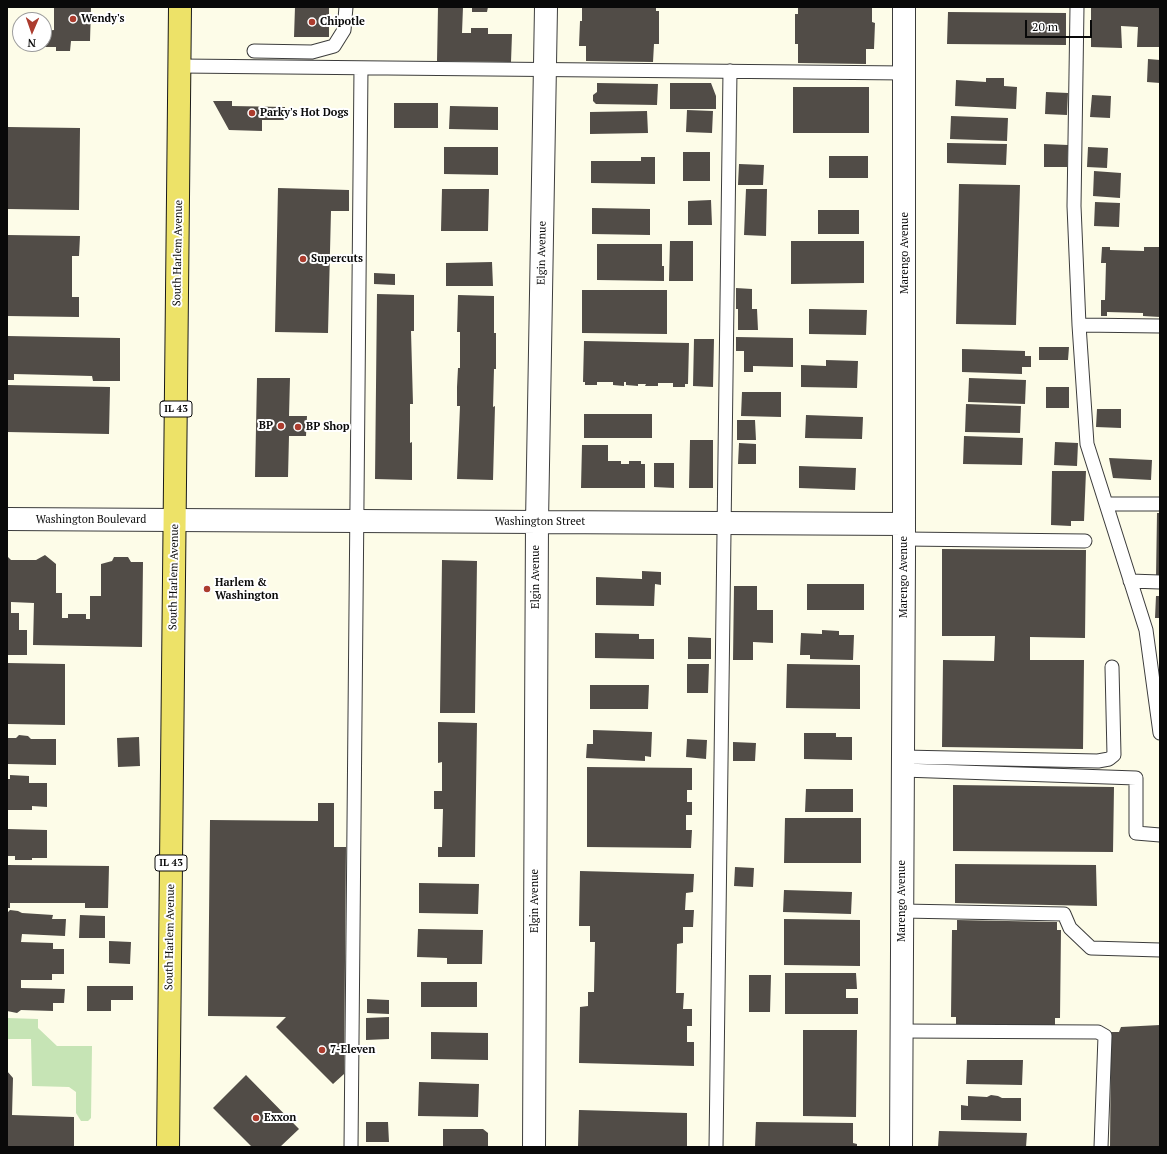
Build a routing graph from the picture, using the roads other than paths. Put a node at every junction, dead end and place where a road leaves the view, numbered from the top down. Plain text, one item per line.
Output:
1 (180, 7) edge
2 (346, 7) edge
3 (546, 7) edge
4 (904, 7) edge
5 (1077, 7) edge
6 (254, 51) dead end
7 (180, 66) junction
8 (361, 68) junction
9 (545, 69) junction
10 (730, 71) junction
11 (904, 73) junction
12 (1079, 324) junction
13 (1160, 326) edge
14 (1106, 504) junction
15 (1160, 504) edge
16 (7, 519) edge
17 (175, 520) junction
18 (357, 521) junction
19 (537, 522) junction
20 (724, 523) junction
21 (904, 532) junction
22 (1085, 541) dead end
23 (1130, 581) junction
24 (1160, 582) edge
25 (1112, 667) dead end
26 (1160, 733) edge
27 (903, 763) junction
28 (1160, 834) edge
29 (902, 911) junction
30 (1160, 950) edge
31 (902, 1031) junction
32 (168, 1147) edge
33 (351, 1147) edge
34 (534, 1147) edge
35 (716, 1147) edge
36 (901, 1147) edge
37 (1102, 1147) edge

1 - 7 main road, South Harlem Avenue / IL 43
2 - 6 lane
3 - 9 street, Elgin Avenue
4 - 11 street, Marengo Avenue
5 - 12 lane
7 - 8 lane
7 - 17 main road, South Harlem Avenue / IL 43
8 - 9 lane
8 - 18 lane
9 - 10 lane
9 - 19 street, Elgin Avenue
10 - 11 lane
10 - 20 lane
11 - 21 street, Marengo Avenue
12 - 13 lane
12 - 14 lane
14 - 15 lane
14 - 23 lane
16 - 17 street, Washington Boulevard
17 - 18 street, Washington Street
17 - 32 main road, South Harlem Avenue / IL 43
18 - 19 street, Washington Street
18 - 33 lane
19 - 20 street, Washington Street
19 - 34 street, Elgin Avenue
20 - 21 street, Washington Street
20 - 35 lane
21 - 22 lane
21 - 27 street, Marengo Avenue
23 - 24 lane
23 - 26 lane
25 - 27 lane
27 - 28 lane
27 - 29 street, Marengo Avenue
29 - 30 lane
29 - 31 street, Marengo Avenue
31 - 36 street, Marengo Avenue
31 - 37 lane

